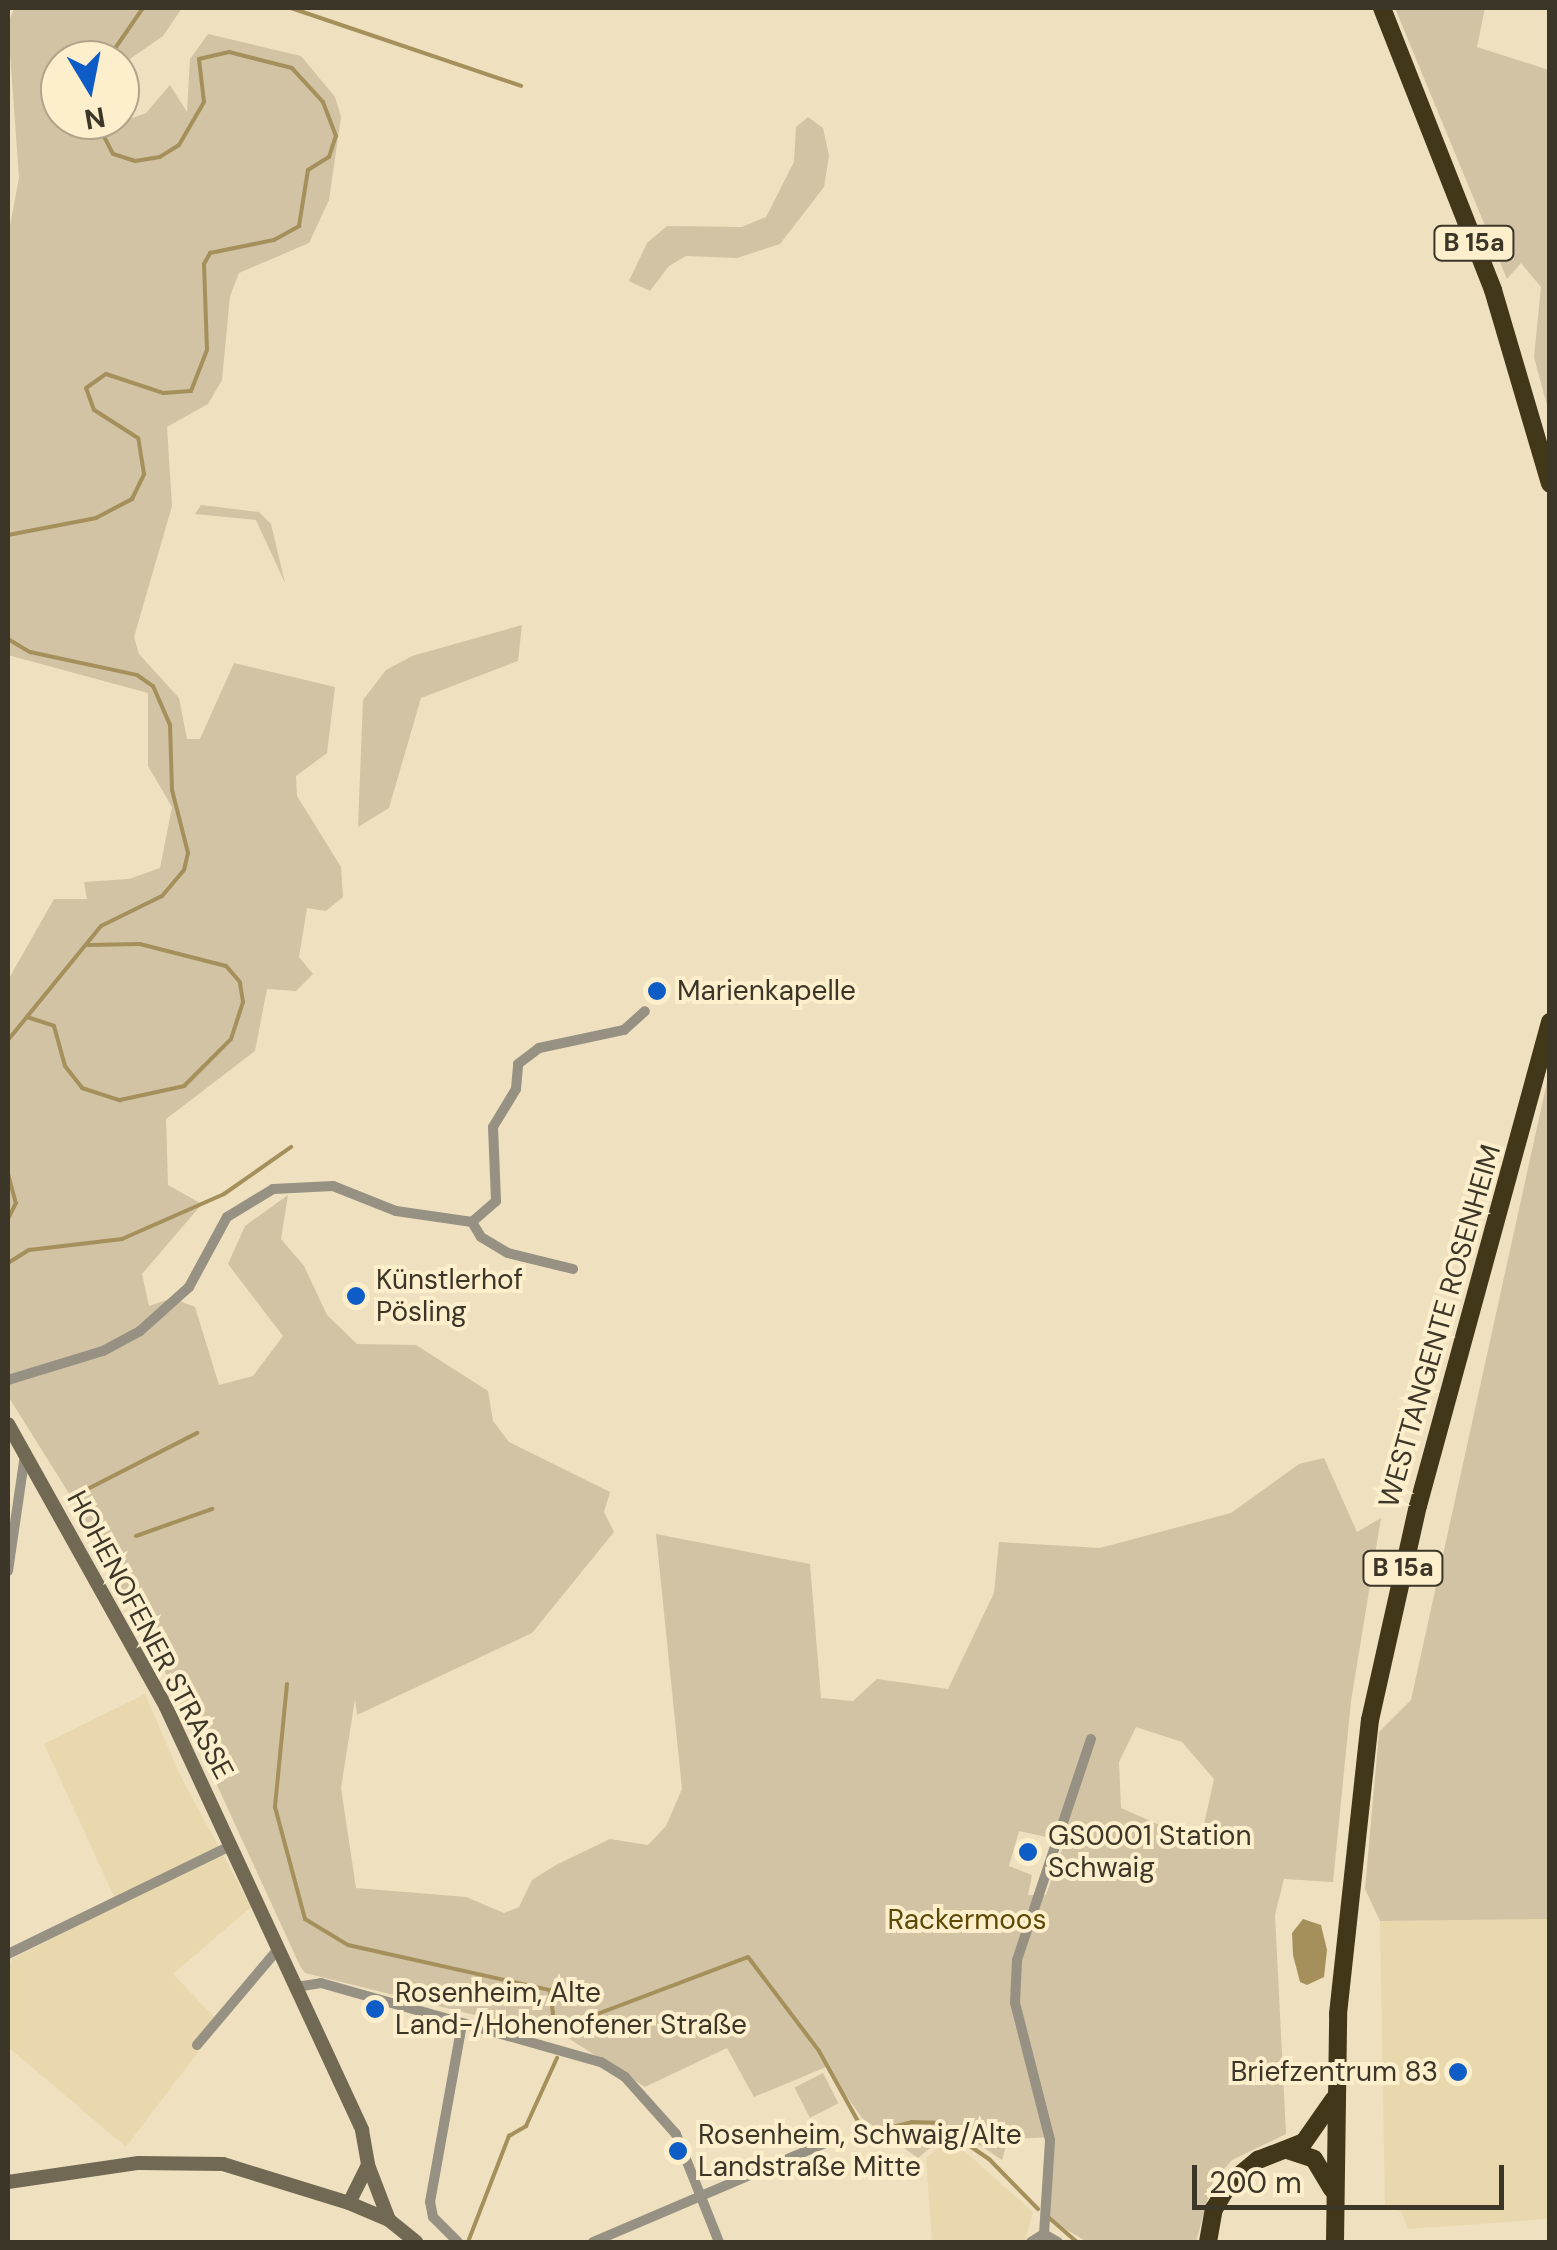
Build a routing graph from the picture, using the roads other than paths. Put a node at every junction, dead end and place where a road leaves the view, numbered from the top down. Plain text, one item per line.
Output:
1 (1382, 8) edge
2 (1550, 484) edge
3 (646, 1012) dead end
4 (1550, 1022) edge
5 (472, 1222) junction
6 (573, 1269) dead end
7 (8, 1380) edge
8 (8, 1424) edge
9 (25, 1455) junction
10 (8, 1572) edge
11 (1091, 1740) dead end
12 (230, 1846) junction
13 (278, 1949) junction
14 (8, 1954) edge
15 (296, 1986) junction
16 (462, 2024) junction
17 (197, 2045) dead end
18 (1337, 2094) junction
19 (834, 2139) dead end
20 (1286, 2150) junction
21 (368, 2165) junction
22 (8, 2182) edge
23 (1334, 2196) junction
24 (705, 2197) junction
25 (349, 2203) junction
26 (388, 2220) junction
27 (1044, 2234) junction
28 (416, 2242) edge
29 (458, 2242) edge
30 (593, 2242) edge
31 (719, 2242) edge
32 (1031, 2242) edge
33 (1058, 2242) edge
34 (1208, 2242) edge
35 (1335, 2242) edge

1 - 2 highway, B 15a
3 - 5 street
4 - 18 highway, WESTTANGENTE ROSENHEIM / B 15a
5 - 6 street
5 - 7 street
8 - 9 main road, HOHENOFENER STRASSE
9 - 10 street, HOHENOFENER STRASSE
9 - 12 main road, HOHENOFENER STRASSE
11 - 27 street
12 - 13 main road, HOHENOFENER STRASSE
12 - 14 street
13 - 15 main road, HOHENOFENER STRASSE
13 - 17 street
15 - 16 street
15 - 21 main road, HOHENOFENER STRASSE
16 - 24 street
16 - 29 street
18 - 20 highway
18 - 23 highway, WESTTANGENTE ROSENHEIM / B 15a
19 - 24 street
20 - 23 highway
20 - 34 highway
21 - 25 main road
21 - 26 main road, HOHENOFENER STRASSE
22 - 25 main road
23 - 35 highway, WESTTANGENTE ROSENHEIM / B 15a
24 - 30 street
24 - 31 street
25 - 26 main road
26 - 28 main road
27 - 32 street
27 - 33 street

